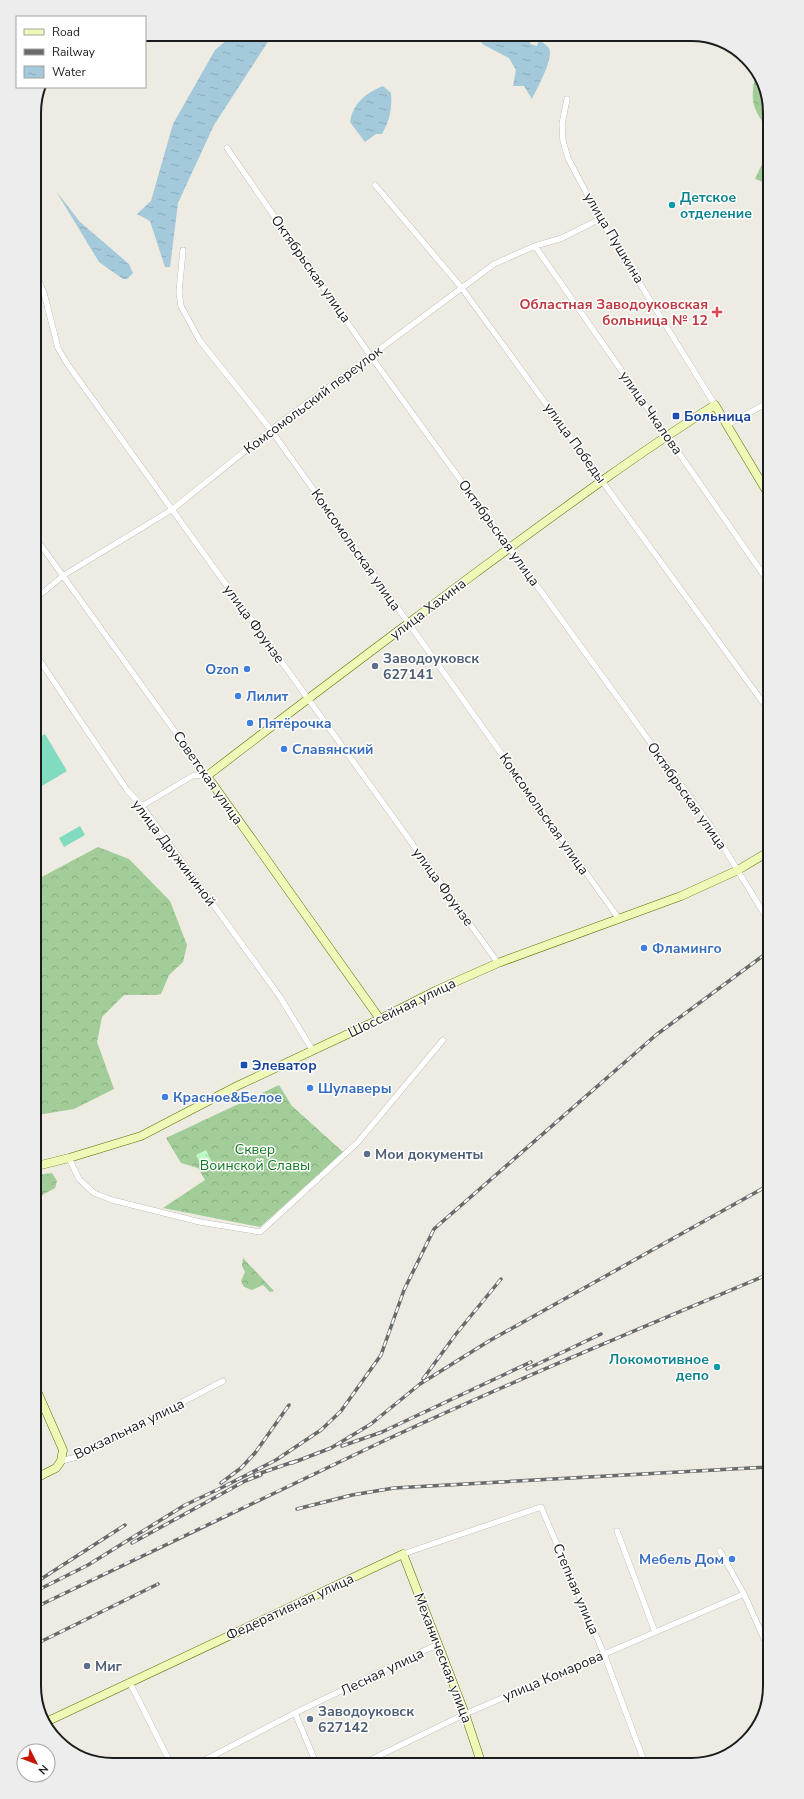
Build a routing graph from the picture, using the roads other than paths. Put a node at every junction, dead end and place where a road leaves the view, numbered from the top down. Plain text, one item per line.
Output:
1 (567, 99) dead end
2 (226, 148) dead end
3 (375, 185) dead end
4 (600, 219) junction
5 (535, 246) junction
6 (184, 250) dead end
7 (41, 286) edge
8 (462, 287) junction
9 (370, 356) junction
10 (715, 405) junction
11 (763, 405) edge
12 (727, 425) junction
13 (271, 430) junction
14 (666, 436) junction
15 (602, 481) junction
16 (763, 485) edge
17 (173, 509) junction
18 (41, 545) edge
19 (510, 548) junction
20 (763, 574) edge
21 (64, 575) junction
22 (41, 594) edge
23 (408, 623) junction
24 (41, 662) edge
25 (308, 698) junction
26 (763, 702) edge
27 (207, 776) junction
28 (142, 806) junction
29 (763, 855) edge
30 (738, 870) junction
31 (763, 912) edge
32 (619, 919) junction
33 (498, 963) junction
34 (380, 1019) junction
35 (443, 1040) dead end
36 (313, 1051) junction
37 (69, 1158) junction
38 (41, 1165) edge
39 (223, 1381) dead end
40 (41, 1398) edge
41 (61, 1461) junction
42 (41, 1476) edge
43 (541, 1507) joint
44 (617, 1531) dead end
45 (720, 1551) dead end
46 (404, 1554) junction
47 (744, 1594) junction
48 (655, 1632) junction
49 (763, 1636) edge
50 (438, 1644) junction
51 (604, 1654) junction
52 (130, 1683) junction
53 (295, 1713) junction
54 (465, 1714) junction
55 (49, 1720) edge
56 (168, 1758) edge
57 (209, 1758) edge
58 (314, 1758) edge
59 (374, 1758) edge
60 (480, 1758) edge
61 (643, 1758) edge

1 - 4 street, улица Пушкина
2 - 9 street, Октябрьская улица
3 - 8 street, улица Победы
4 - 5 street, Комсомольский переулок
4 - 10 street, улица Пушкина
5 - 8 street, Комсомольский переулок
5 - 14 street, улица Чкалова
6 - 13 street, Комсомольская улица
7 - 17 street, улица Фрунзе
8 - 9 street, Комсомольский переулок
8 - 15 street, улица Победы
9 - 13 street, Комсомольский переулок
9 - 19 street, Октябрьская улица
10 - 12 street, улица Пушкина
10 - 14 street, улица Хахина
11 - 12 street
12 - 16 street, улица Пушкина
13 - 17 street, Комсомольский переулок
13 - 23 street, Комсомольская улица
14 - 15 street, улица Хахина
14 - 20 street, улица Чкалова
15 - 19 street, улица Хахина
15 - 26 street, улица Победы
17 - 21 street, Комсомольский переулок
17 - 25 street, улица Фрунзе
18 - 21 street, Советская улица
19 - 23 street, улица Хахина
19 - 30 street, Октябрьская улица
21 - 22 street, Комсомольский переулок
21 - 27 street, Советская улица
23 - 25 street, улица Хахина
23 - 32 street, Комсомольская улица
24 - 28 street, улица Дружининой
25 - 27 street, улица Хахина
25 - 33 street, улица Фрунзе
27 - 28 street, улица Хахина
27 - 34 street, Советская улица
28 - 36 street, улица Дружининой
29 - 30 street, Шоссейная улица
30 - 31 street, Октябрьская улица
30 - 32 street, Шоссейная улица
32 - 33 street, Шоссейная улица
33 - 34 street, Шоссейная улица
34 - 36 street, Шоссейная улица
35 - 37 street
36 - 37 street, Шоссейная улица
37 - 38 street, Шоссейная улица
39 - 41 street, Вокзальная улица
40 - 41 street
41 - 42 street, Вокзальная улица
43 - 46 street, Федеративная улица
43 - 51 street, Степная улица
44 - 48 street
45 - 47 street
46 - 50 street, Механическая улица
46 - 52 street, Федеративная улица
47 - 48 street, улица Комарова
47 - 49 street
48 - 51 street, улица Комарова
50 - 53 street, Лесная улица
50 - 54 street, Механическая улица
51 - 54 street, улица Комарова
51 - 61 street, Степная улица
52 - 55 street, Федеративная улица
52 - 56 street
53 - 57 street, Лесная улица
53 - 58 street
54 - 59 street, улица Комарова
54 - 60 street, Механическая улица

